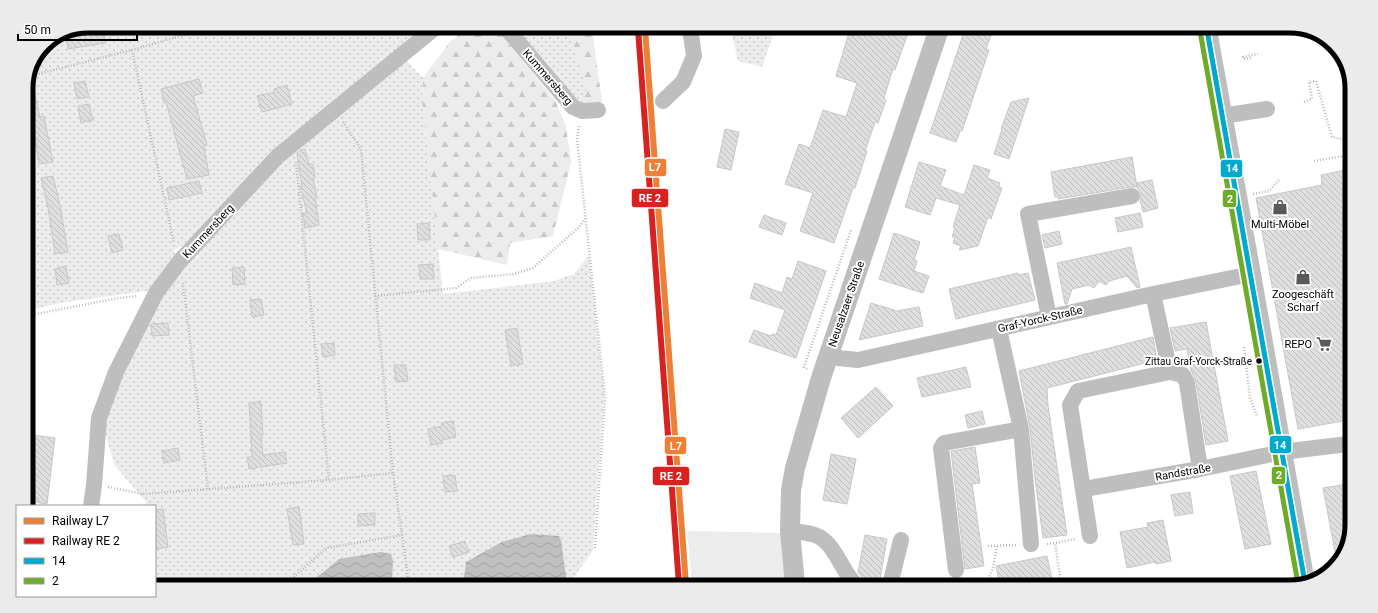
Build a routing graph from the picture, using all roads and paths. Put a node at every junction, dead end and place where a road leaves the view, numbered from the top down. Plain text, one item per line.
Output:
1 (191, 33) edge
2 (510, 33) edge
3 (691, 33) edge
4 (938, 33) edge
5 (1208, 33) edge
6 (420, 34) edge
7 (1258, 54) dead end
8 (1251, 58) dead end
9 (35, 75) edge
10 (663, 100) dead end
11 (1304, 102) dead end
12 (1267, 109) dead end
13 (335, 110) junction
14 (598, 110) dead end
15 (582, 111) junction
16 (1222, 116) junction
17 (1345, 140) edge
18 (294, 142) junction
19 (1314, 161) dead end
20 (1345, 162) edge
21 (1279, 180) dead end
22 (1251, 194) dead end
23 (1132, 196) dead end
24 (586, 218) junction
25 (1251, 274) junction
26 (156, 293) junction
27 (1153, 294) junction
28 (375, 296) junction
29 (33, 315) edge
30 (1049, 317) junction
31 (999, 328) junction
32 (828, 357) junction
33 (1170, 372) junction
34 (1021, 429) junction
35 (1345, 444) edge
36 (1282, 452) junction
37 (1200, 469) junction
38 (393, 473) junction
39 (329, 480) junction
40 (94, 485) junction
41 (1084, 489) junction
42 (91, 505) edge
43 (790, 531) junction
44 (402, 535) junction
45 (1090, 536) dead end
46 (901, 540) dead end
47 (1055, 543) dead end
48 (1031, 544) dead end
49 (997, 546) dead end
50 (595, 548) dead end
51 (956, 570) dead end
52 (1305, 578) edge
53 (290, 580) edge
54 (408, 580) edge
55 (794, 580) edge
56 (850, 580) edge
57 (891, 580) edge
58 (987, 580) edge
59 (1057, 580) edge

1 - 9 path
2 - 15 street, Kummersberg
3 - 10 street
4 - 32 main road, Neusalzaer Straße
5 - 16 main road
6 - 13 street, Kummersberg
7 - 8 path
11 - 17 path
12 - 16 street
13 - 18 street, Kummersberg
13 - 28 path
14 - 15 street, Kummersberg
15 - 24 path
16 - 25 main road
18 - 26 street, Kummersberg
18 - 39 path
19 - 20 path
21 - 22 path
23 - 30 street
24 - 28 path
24 - 50 path
25 - 27 street, Graf-Yorck-Straße
25 - 36 main road
26 - 29 path
26 - 40 street, Kummersberg
27 - 30 street, Graf-Yorck-Straße
27 - 33 street
28 - 38 path
30 - 31 street, Graf-Yorck-Straße
31 - 32 street, Graf-Yorck-Straße
31 - 34 street
32 - 43 main road, Neusalzaer Straße
33 - 37 street
33 - 41 street
34 - 48 street
34 - 51 street
35 - 36 street, Randstraße
36 - 37 street, Randstraße
36 - 52 main road
37 - 41 street, Randstraße
38 - 39 path
38 - 44 path
39 - 40 path
40 - 42 street, Kummersberg
41 - 45 street
43 - 55 main road, Neusalzaer Straße
43 - 56 street
44 - 53 path
44 - 54 path
46 - 57 street
47 - 59 path
49 - 58 path

